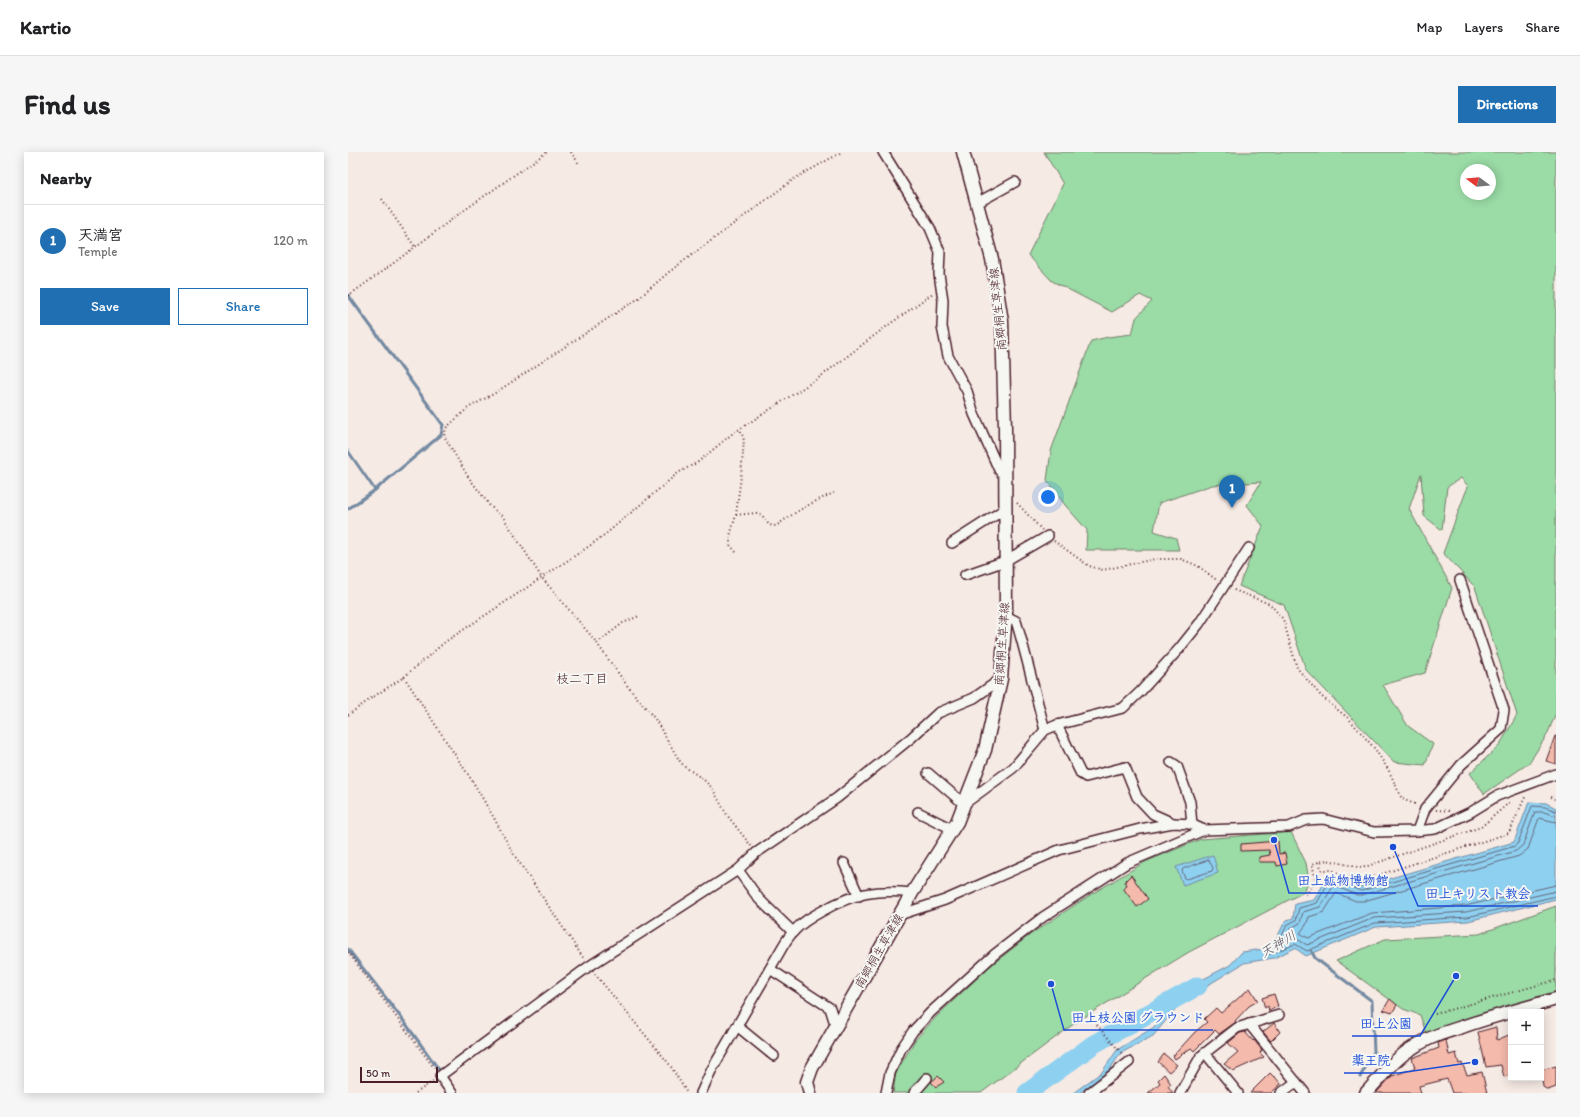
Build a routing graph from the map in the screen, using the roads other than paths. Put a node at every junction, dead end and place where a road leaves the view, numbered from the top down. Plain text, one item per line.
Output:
1 (883, 152) edge
2 (965, 152) edge
3 (1015, 182) dead end
4 (977, 203) junction
5 (1005, 477) junction
6 (1005, 509) junction
7 (1048, 536) road end
8 (952, 542) dead end
9 (1249, 548) dead end
10 (1005, 561) junction
11 (965, 575) dead end
12 (1460, 580) dead end
13 (1006, 616) junction
14 (1001, 679) junction
15 (1057, 725) junction
16 (1045, 730) junction
17 (1171, 762) dead end
18 (928, 773) dead end
19 (1556, 774) edge
20 (964, 804) junction
21 (918, 812) dead end
22 (1172, 823) junction
23 (1192, 825) junction
24 (952, 829) junction
25 (1204, 830) junction
26 (1417, 830) junction
27 (844, 863) dead end
28 (738, 870) junction
29 (912, 893) junction
30 (859, 896) junction
31 (899, 915) junction
32 (793, 932) junction
33 (770, 969) junction
34 (1556, 999) edge
35 (1279, 1015) dead end
36 (1249, 1024) junction
37 (737, 1026) junction
38 (836, 1027) junction
39 (1205, 1053) junction
40 (774, 1056) dead end
41 (1129, 1062) road end
42 (927, 1078) dead end
43 (1296, 1082) junction
44 (452, 1093) edge
45 (701, 1093) edge
46 (810, 1093) edge
47 (886, 1093) edge
48 (914, 1093) edge
49 (1089, 1093) edge
50 (1180, 1093) edge
51 (1238, 1093) edge
52 (1281, 1093) edge
53 (1305, 1093) edge
54 (1366, 1093) edge

1 - 5 street
2 - 4 main road, 南郷桐生草津線
3 - 4 street
4 - 5 main road, 南郷桐生草津線
5 - 6 main road, 南郷桐生草津線
6 - 8 street
6 - 10 main road, 南郷桐生草津線
7 - 10 street
9 - 15 street
10 - 11 street
10 - 13 main road, 南郷桐生草津線
12 - 26 street
13 - 14 main road, 南郷桐生草津線
13 - 16 street
14 - 20 main road, 南郷桐生草津線
14 - 28 street
15 - 16 street
15 - 22 street
16 - 20 street
17 - 23 street
18 - 20 street
19 - 26 street
20 - 24 main road, 南郷桐生草津線
21 - 24 street
22 - 23 street
22 - 31 street
23 - 25 street
24 - 29 main road, 南郷桐生草津線
25 - 26 street
25 - 47 street
27 - 30 street
28 - 32 street
28 - 44 street
29 - 30 street
29 - 31 main road, 南郷桐生草津線
30 - 32 street
31 - 38 main road, 南郷桐生草津線
32 - 33 street
33 - 37 street
33 - 38 street
34 - 54 main road
35 - 36 street
36 - 39 street
36 - 43 street
37 - 40 street
37 - 45 street
38 - 46 main road, 南郷桐生草津線
39 - 50 street
39 - 51 street
41 - 49 street
42 - 48 street
43 - 52 street
43 - 53 street

